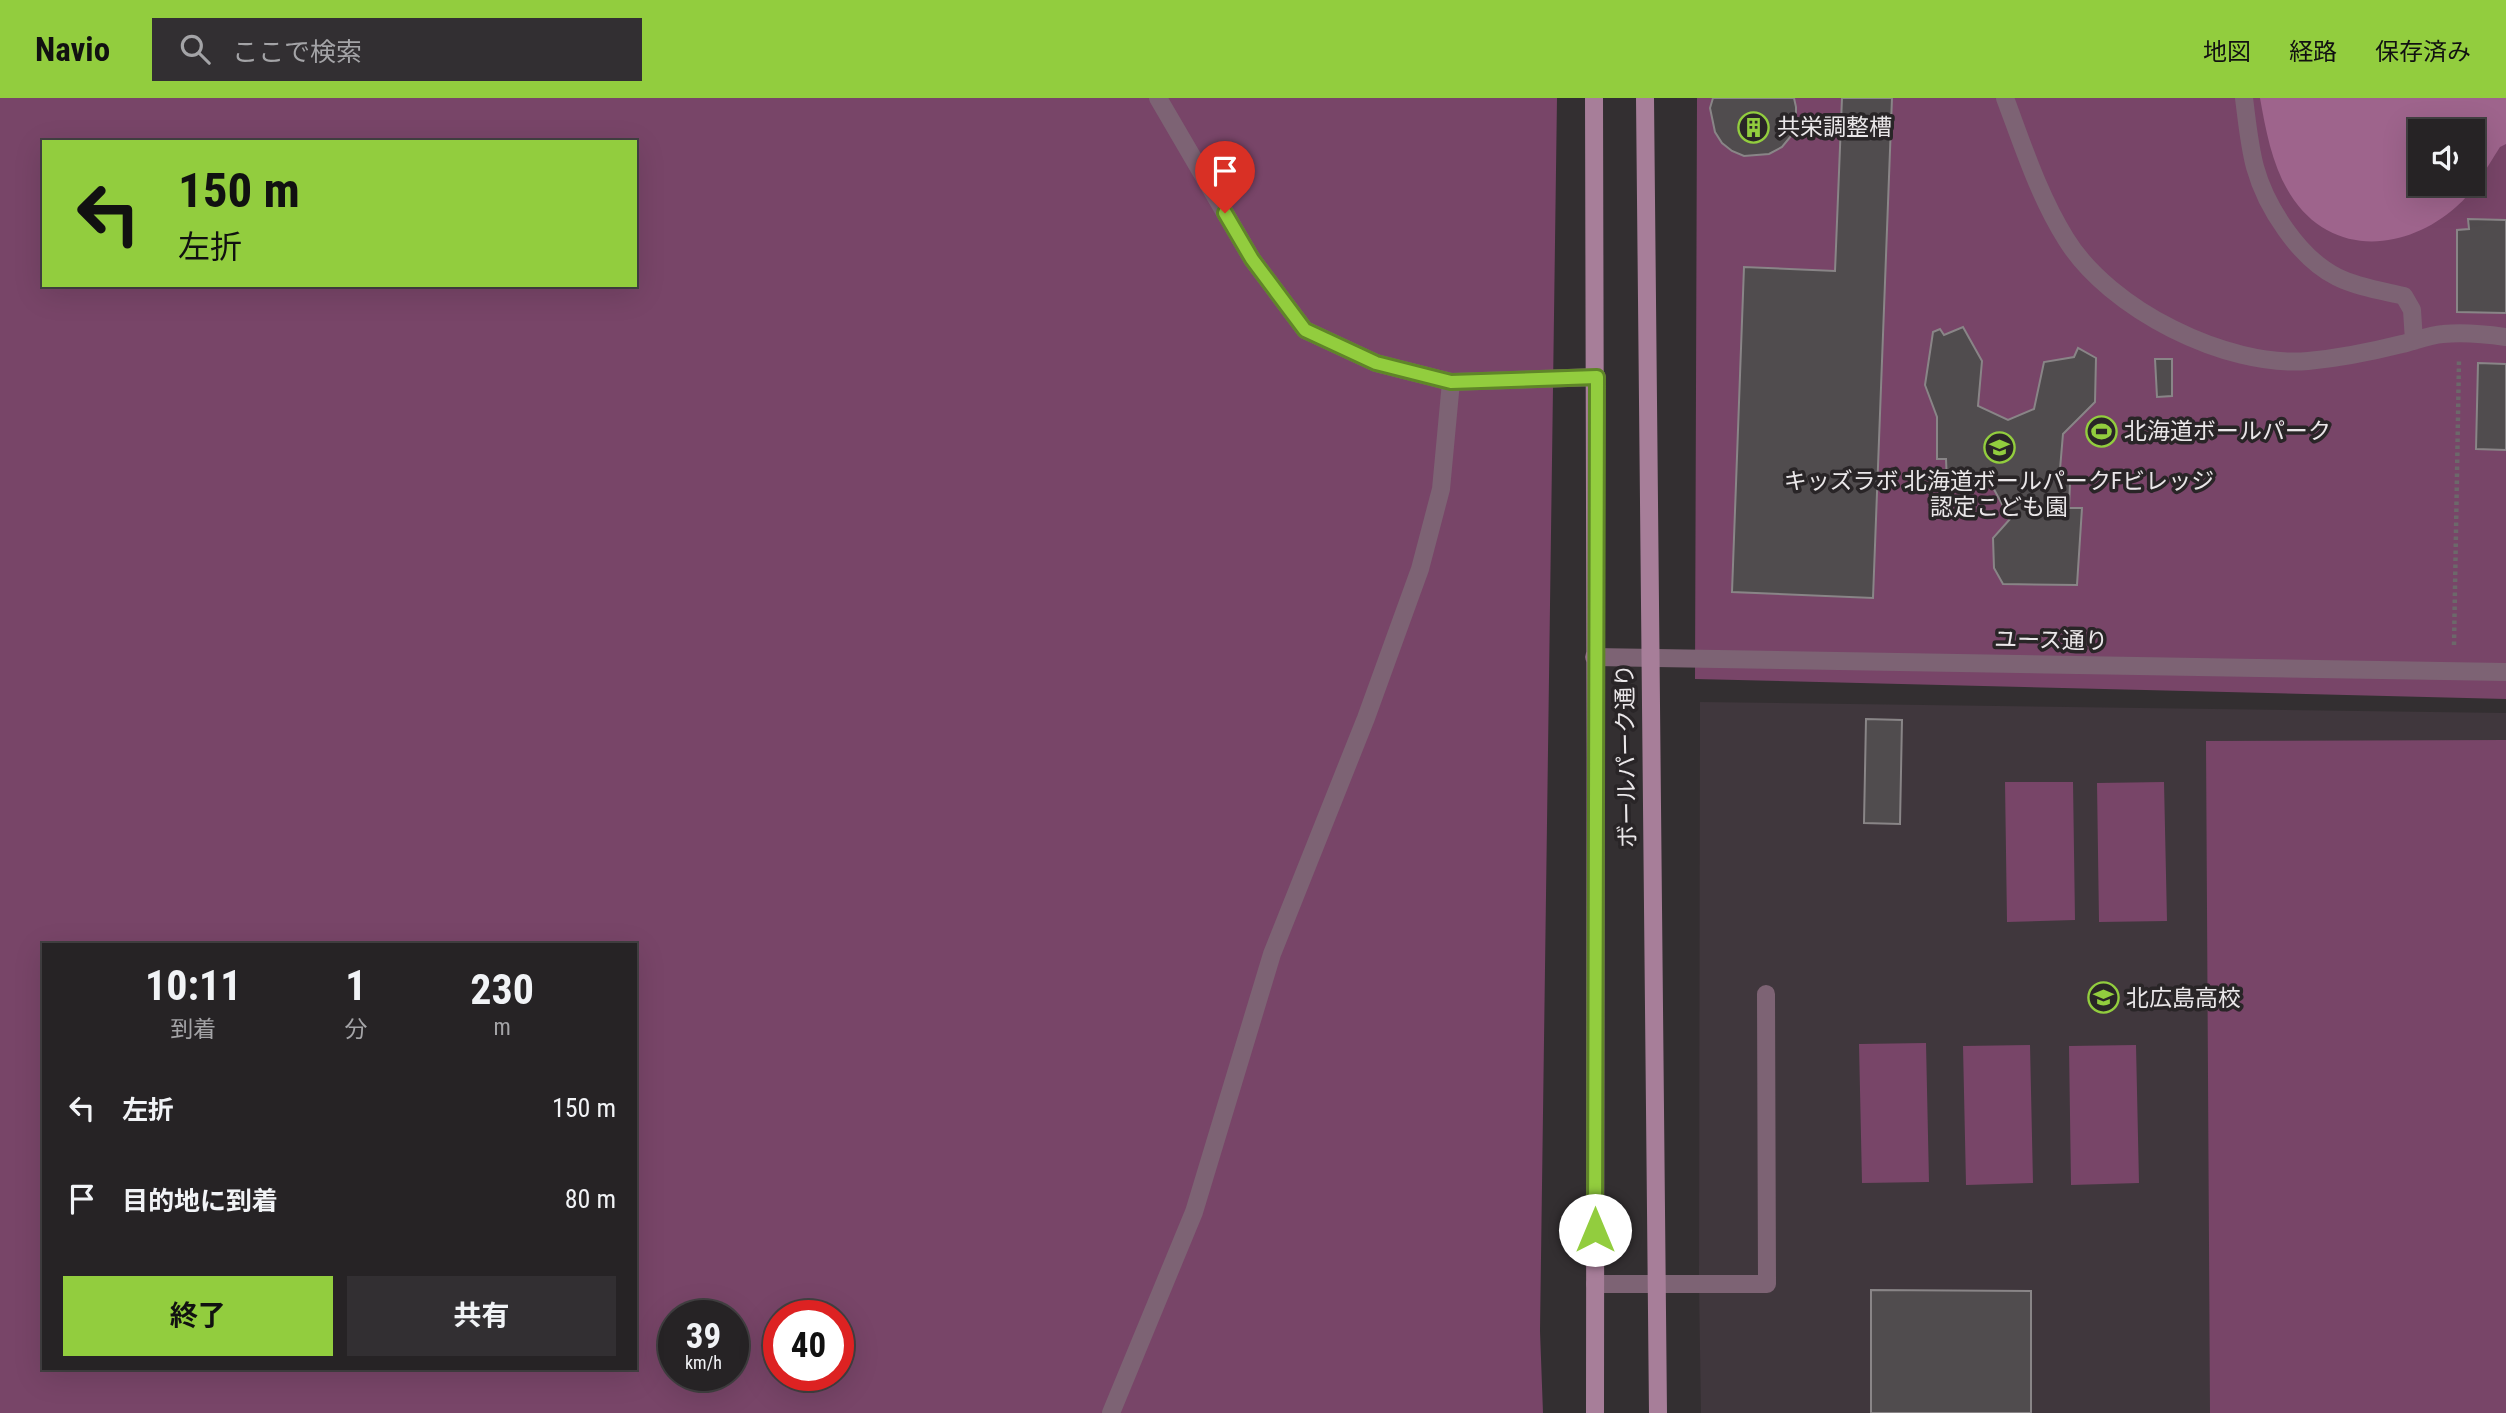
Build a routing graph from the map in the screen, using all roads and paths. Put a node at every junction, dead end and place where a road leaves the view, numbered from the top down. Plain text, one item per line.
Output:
1 (1158, 98) edge
2 (1594, 98) edge
3 (1646, 98) edge
4 (2005, 98) edge
5 (2244, 98) edge
6 (2459, 335) junction
7 (2506, 337) edge
8 (2414, 341) junction
9 (1597, 377) junction
10 (1451, 382) junction
11 (2453, 652) dead end
12 (1594, 657) junction
13 (1649, 658) junction
14 (2506, 672) edge
15 (1766, 994) dead end
16 (1595, 1284) junction
17 (1656, 1284) junction
18 (1111, 1413) edge
19 (1595, 1413) edge
20 (1658, 1413) edge

1 - 10 street
2 - 9 street, ボールパーク通り
3 - 13 street, ボールパーク通り
4 - 8 street
5 - 8 street
6 - 7 street
6 - 8 street
6 - 11 path
9 - 10 street
9 - 12 street, ボールパーク通り
10 - 18 street
12 - 13 street, ユース通り
12 - 16 street, ボールパーク通り
13 - 14 street, ユース通り
13 - 17 street, ボールパーク通り
15 - 17 street
16 - 17 street
16 - 19 street, ボールパーク通り
17 - 20 street, ボールパーク通り

